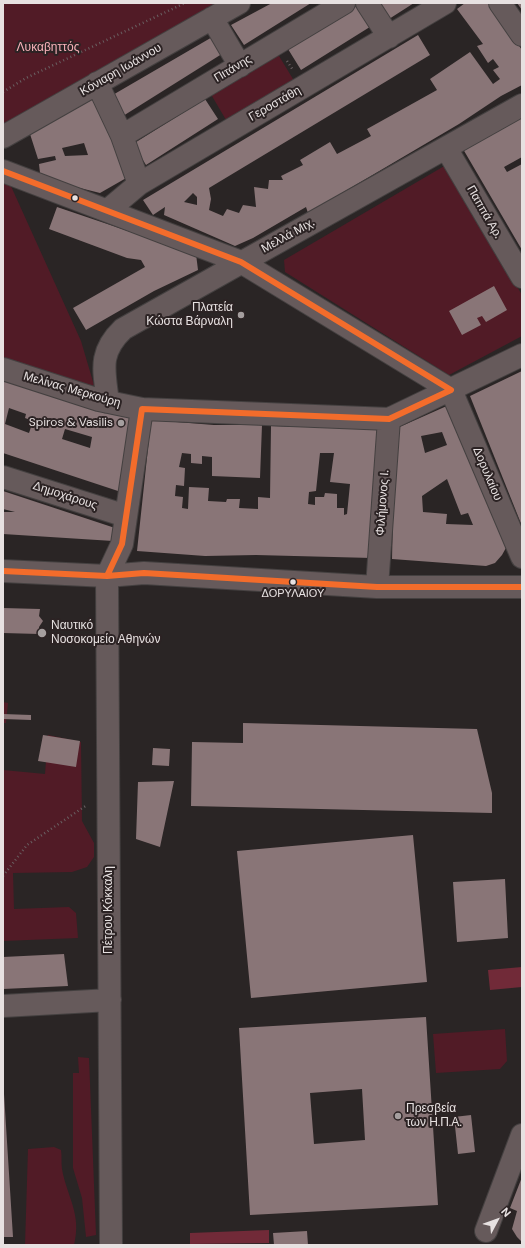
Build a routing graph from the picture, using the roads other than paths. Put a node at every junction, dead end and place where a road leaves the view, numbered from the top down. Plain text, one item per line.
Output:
1 (238, 3) edge
2 (344, 3) edge
3 (367, 3) edge
4 (445, 3) edge
5 (500, 3) edge
6 (212, 18) junction
7 (522, 35) edge
8 (389, 37) junction
9 (240, 66) junction
10 (97, 83) junction
11 (522, 105) edge
12 (122, 136) junction
13 (3, 137) edge
14 (446, 148) junction
15 (3, 171) edge
16 (140, 184) junction
17 (108, 210) junction
18 (241, 262) junction
19 (522, 277) edge
20 (522, 355) edge
21 (3, 369) edge
22 (451, 390) junction
23 (108, 402) junction
24 (142, 409) junction
25 (388, 419) junction
26 (3, 477) edge
27 (126, 516) junction
28 (522, 557) edge
29 (3, 571) edge
30 (107, 576) junction
31 (522, 586) edge
32 (377, 587) junction
33 (110, 1000) junction
34 (3, 1006) edge
35 (522, 1135) edge
36 (486, 1230) dead end
37 (111, 1245) edge

1 - 6 street, Κόνιαρη Ιωάννου
2 - 9 street, Πιτάνης
3 - 8 street
4 - 8 street, Γεροστάθη
5 - 7 street
6 - 9 street
6 - 10 street, Κόνιαρη Ιωάννου
8 - 16 street, Γεροστάθη
9 - 12 street, Πιτάνης
10 - 12 street
10 - 13 street, Κόνιαρη Ιωάννου
11 - 14 street, Μελλά Μιχ.
12 - 16 street
14 - 18 street, Μελλά Μιχ.
14 - 19 street, Παππά Αρ.
15 - 17 street
16 - 17 street, Γεροστάθη
17 - 18 street
18 - 22 street
18 - 23 street, Μελλά Μιχ.
20 - 22 street
21 - 23 street, Μελίνας Μερκούρη
22 - 25 street
22 - 28 street, Δορυλαίου
23 - 24 street, Μελίνας Μερκούρη
24 - 25 street, Μελίνας Μερκούρη
24 - 27 street
25 - 32 street, Φιλήμονος Ι.
26 - 27 street, Δημοχάρους
27 - 30 street
29 - 30 street
30 - 32 street
30 - 33 street, Πέτρου Κόκκαλη
31 - 32 street
33 - 34 street
33 - 37 street, Πέτρου Κόκκαλη
35 - 36 street

